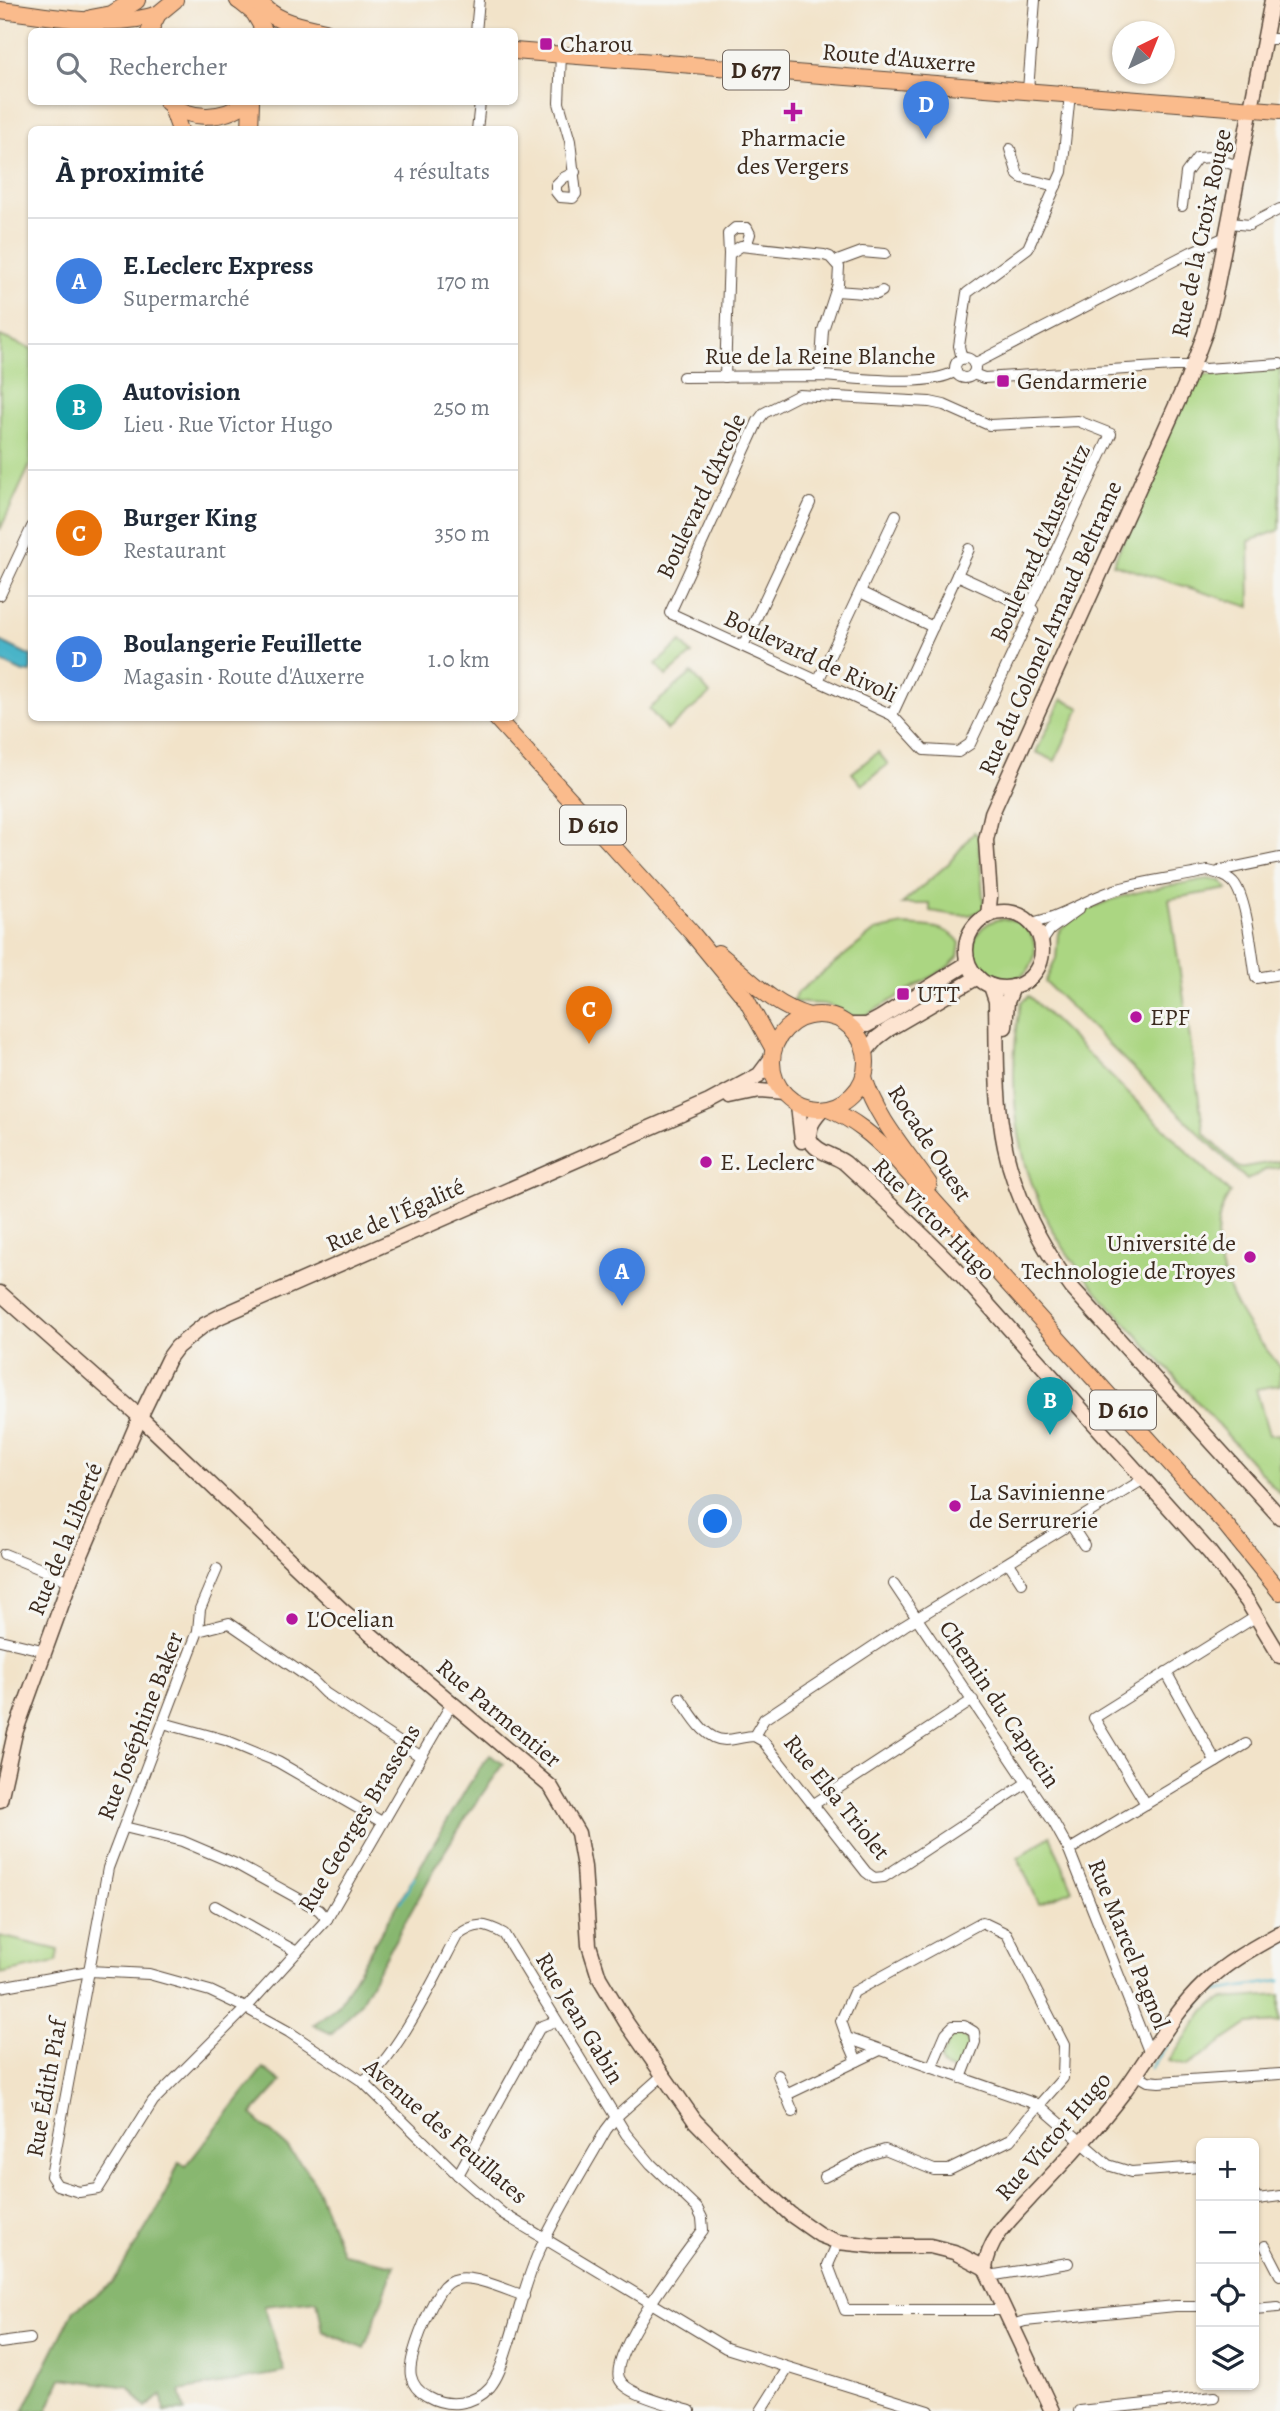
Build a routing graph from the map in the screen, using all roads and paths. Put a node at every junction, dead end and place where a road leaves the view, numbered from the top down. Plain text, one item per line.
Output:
1 (136, 0) edge
2 (175, 0) edge
3 (244, 0) edge
4 (479, 0) edge
5 (1035, 0) edge
6 (1272, 0) edge
7 (0, 10) edge
8 (158, 14) junction
9 (91, 19) junction
10 (112, 28) edge
11 (151, 28) edge
12 (265, 28) edge
13 (310, 28) edge
14 (476, 28) edge
15 (1264, 39) junction
16 (1280, 39) edge
17 (518, 51) edge
18 (561, 54) junction
19 (1028, 90) junction
20 (1070, 94) junction
21 (170, 105) edge
22 (172, 105) edge
23 (244, 105) edge
24 (249, 105) edge
25 (480, 105) edge
26 (1252, 108) junction
27 (1280, 111) edge
28 (178, 126) edge
29 (250, 126) edge
30 (477, 126) edge
31 (1010, 149) dead end
32 (1240, 167) junction
33 (575, 172) dead end
34 (1056, 186) junction
35 (1182, 206) dead end
36 (1280, 209) edge
37 (1230, 223) junction
38 (1226, 239) junction
39 (746, 246) junction
40 (729, 254) junction
41 (885, 254) dead end
42 (835, 261) junction
43 (836, 291) junction
44 (882, 291) dead end
45 (962, 359) junction
46 (1280, 364) edge
47 (1193, 366) junction
48 (973, 369) junction
49 (956, 371) junction
50 (820, 376) junction
51 (683, 377) dead end
52 (725, 377) junction
53 (944, 405) joint
54 (810, 503) dead end
55 (896, 515) dead end
56 (28, 536) edge
57 (969, 549) dead end
58 (957, 575) junction
59 (860, 592) junction
60 (0, 595) edge
61 (1029, 608) junction
62 (670, 613) joint
63 (933, 627) junction
64 (743, 646) junction
65 (818, 681) junction
66 (892, 715) junction
67 (499, 721) edge
68 (924, 750) joint
69 (988, 858) junction
70 (1280, 859) edge
71 (1217, 873) junction
72 (1094, 898) junction
73 (1009, 913) junction
74 (988, 916) junction
75 (1030, 923) junction
76 (691, 932) junction
77 (1041, 943) junction
78 (967, 959) junction
79 (1280, 974) edge
80 (978, 978) junction
81 (991, 986) junction
82 (1013, 987) junction
83 (809, 1016) junction
84 (848, 1025) junction
85 (865, 1052) junction
86 (772, 1054) junction
87 (864, 1077) junction
88 (999, 1084) junction
89 (783, 1093) junction
90 (709, 1102) junction
91 (798, 1105) junction
92 (825, 1109) junction
93 (850, 1169) junction
94 (962, 1232) junction
95 (0, 1293) edge
96 (140, 1417) junction
97 (1144, 1479) junction
98 (1280, 1517) edge
99 (1071, 1525) junction
100 (1084, 1545) dead end
101 (4, 1554) dead end
102 (1009, 1563) junction
103 (218, 1569) dead end
104 (70, 1581) junction
105 (1022, 1583) dead end
106 (894, 1584) dead end
107 (1280, 1592) edge
108 (1257, 1616) junction
109 (918, 1619) junction
110 (198, 1631) junction
111 (0, 1640) edge
112 (46, 1651) junction
113 (1280, 1656) edge
114 (1166, 1672) junction
115 (680, 1698) dead end
116 (973, 1700) junction
117 (452, 1703) junction
118 (163, 1723) junction
119 (754, 1735) junction
120 (1246, 1744) dead end
121 (420, 1756) junction
122 (1216, 1762) junction
123 (1028, 1782) junction
124 (0, 1800) edge
125 (814, 1804) junction
126 (1146, 1804) junction
127 (382, 1822) junction
128 (124, 1827) junction
129 (1069, 1850) junction
130 (215, 1906) dead end
131 (327, 1919) junction
132 (1280, 1933) edge
133 (297, 1952) junction
134 (89, 1971) junction
135 (0, 1987) edge
136 (246, 2008) junction
137 (556, 2021) junction
138 (847, 2038) junction
139 (880, 2050) junction
140 (1150, 2054) junction
141 (857, 2061) junction
142 (931, 2068) junction
143 (1136, 2074) junction
144 (1280, 2074) edge
145 (778, 2075) dead end
146 (662, 2076) junction
147 (961, 2078) junction
148 (362, 2081) junction
149 (786, 2095) junction
150 (1039, 2105) junction
151 (793, 2112) dead end
152 (616, 2117) junction
153 (1081, 2143) junction
154 (1196, 2167) edge
155 (458, 2175) junction
156 (824, 2177) dead end
157 (1280, 2196) edge
158 (1259, 2199) edge
159 (545, 2239) junction
160 (838, 2242) junction
161 (1265, 2246) dead end
162 (1068, 2263) dead end
163 (987, 2272) junction
164 (1280, 2275) edge
165 (524, 2296) junction
166 (649, 2303) junction
167 (1279, 2304) edge
168 (1196, 2306) edge
169 (1259, 2308) edge
170 (1005, 2310) junction
171 (1012, 2325) junction
172 (30, 2339) dead end
173 (0, 2343) edge
174 (788, 2368) junction
175 (1214, 2397) dead end
176 (690, 2411) edge
177 (761, 2411) edge
178 (929, 2411) edge
179 (1052, 2411) edge
180 (1079, 2411) edge

1 - 9 highway
2 - 8 main road
3 - 12 main road
3 - 13 highway
4 - 14 street
5 - 19 street
6 - 15 street, Rue de la Croix Rouge
7 - 9 main road
8 - 9 main road
8 - 11 main road
9 - 10 main road
15 - 16 street
15 - 26 street, Rue de la Croix Rouge
17 - 18 main road, Route d'Auxerre / D 677
18 - 19 main road, Route d'Auxerre / D 677
18 - 33 street
19 - 20 main road, Route d'Auxerre / D 677
20 - 26 main road, Route d'Auxerre / D 677
20 - 34 street
21 - 28 main road
22 - 23 main road
24 - 29 main road
25 - 30 street
26 - 27 main road, Route d'Auxerre / D 677
26 - 32 street, Rue de la Croix Rouge
31 - 34 street
32 - 35 street
32 - 37 street, Rue de la Croix Rouge
34 - 45 street
36 - 37 street
37 - 38 street, Rue de la Croix Rouge
38 - 47 street, Rue de la Croix Rouge
38 - 48 street
39 - 40 street
39 - 40 street
39 - 42 street
40 - 52 street
41 - 42 street
42 - 43 street
43 - 44 street
43 - 50 street
45 - 48 street
45 - 49 street
46 - 47 street
47 - 48 street
47 - 69 street, Rue du Colonel Arnaud Beltrame
48 - 49 street
49 - 50 street, Rue de la Reine Blanche
50 - 52 street, Rue de la Reine Blanche
51 - 52 street, Rue de la Reine Blanche
53 - 61 street, Boulevard d'Austerlitz
53 - 62 street, Boulevard d'Arcole
54 - 64 street
55 - 59 street
56 - 60 street
57 - 58 street
58 - 61 street
58 - 63 street
59 - 63 street
59 - 65 street
61 - 68 street, Boulevard d'Austerlitz
62 - 64 street, Boulevard de Rivoli
63 - 66 street
64 - 65 street, Boulevard de Rivoli
65 - 66 street, Boulevard de Rivoli
66 - 68 street, Boulevard de Rivoli
67 - 76 main road, D 610
69 - 73 street
69 - 74 street, Rue du Colonel Arnaud Beltrame
70 - 71 street
71 - 72 street
71 - 79 street
72 - 75 street
72 - 77 street
73 - 74 street
73 - 75 street
74 - 78 street
75 - 77 street
76 - 83 main road, D 610
76 - 86 main road, D 610
77 - 82 street
78 - 80 street
78 - 84 street
80 - 81 street
80 - 85 street
81 - 82 street
81 - 88 street
82 - 88 street
83 - 84 main road
83 - 86 main road
84 - 85 main road
85 - 87 main road
86 - 89 main road
86 - 90 street
87 - 92 main road
87 - 94 main road, Rocade Ouest / D 610
88 - 98 street
89 - 90 street
89 - 91 main road
90 - 96 street, Rue de l'Égalité
91 - 92 main road
91 - 93 street, Rue Victor Hugo
92 - 93 street, Rue Victor Hugo
92 - 94 main road, Rocade Ouest / D 610
93 - 97 street, Rue Victor Hugo
94 - 107 main road, Rocade Ouest / D 610
95 - 96 street, Rue Parmentier
96 - 104 street, Rue de la Liberté
96 - 117 street, Rue Parmentier
97 - 99 street, Rue Elsa Triolet
97 - 108 street, Rue Victor Hugo
99 - 100 street
99 - 102 street, Rue Elsa Triolet
101 - 104 street
102 - 105 street
102 - 109 street, Rue Elsa Triolet
103 - 110 street
104 - 112 street, Rue de la Liberté
106 - 109 street, Chemin du Capucin
108 - 113 street, Rue Victor Hugo
108 - 114 street
109 - 116 street, Chemin du Capucin
109 - 119 street, Rue Elsa Triolet
110 - 118 street, Rue Joséphine Baker
110 - 121 street, Rue Joséphine Baker
111 - 112 street
112 - 124 street, Rue de la Liberté
114 - 122 street
114 - 126 street
115 - 119 street, Rue Elsa Triolet
116 - 123 street, Chemin du Capucin
116 - 125 street
117 - 121 street, Rue Georges Brassens
117 - 146 street, Rue Parmentier
118 - 127 street
118 - 128 street, Rue Joséphine Baker
119 - 125 street, Rue Elsa Triolet
120 - 122 street
121 - 127 street, Rue Georges Brassens
122 - 126 street
123 - 125 street, Rue Elsa Triolet
123 - 129 street, Chemin du Capucin
126 - 129 street
127 - 131 street, Rue Georges Brassens
128 - 131 street
128 - 134 street, Rue Joséphine Baker
129 - 140 street, Rue Marcel Pagnol
130 - 133 street
131 - 133 street, Rue Georges Brassens
132 - 140 street, Rue Victor Hugo
133 - 136 street, Rue Georges Brassens
134 - 135 street, Avenue des Feuillates
134 - 136 street, Avenue des Feuillates
134 - 136 street, Rue Édith Piaf
136 - 148 street, Avenue des Feuillates
137 - 148 street, Rue Jean Gabin
137 - 152 street, Rue Jean Gabin
137 - 155 street
138 - 139 street
138 - 141 street
138 - 150 street
139 - 141 street
139 - 142 street
140 - 143 street, Rue Victor Hugo
141 - 149 street
142 - 147 street
142 - 147 street
143 - 144 street
143 - 153 street, Rue Victor Hugo
145 - 149 street
146 - 152 street
146 - 160 street, Rue Parmentier
147 - 150 street
148 - 155 street, Avenue des Feuillates
149 - 151 street
150 - 153 street
150 - 156 street
152 - 159 street
152 - 166 street, Rue Jean Gabin
153 - 154 street
153 - 163 street, Rue Victor Hugo
155 - 159 street, Avenue des Feuillates
157 - 158 street
159 - 165 street
159 - 166 street, Avenue des Feuillates
160 - 163 street, Rue Parmentier
160 - 170 street
161 - 164 street
162 - 163 street
163 - 170 street
165 - 165 street
166 - 174 street, Avenue des Feuillates
166 - 176 street, Rue Jean Gabin
167 - 169 street
168 - 171 street
170 - 171 street
171 - 179 street
172 - 173 street
174 - 177 street
174 - 178 street, Avenue des Feuillates
175 - 180 street

